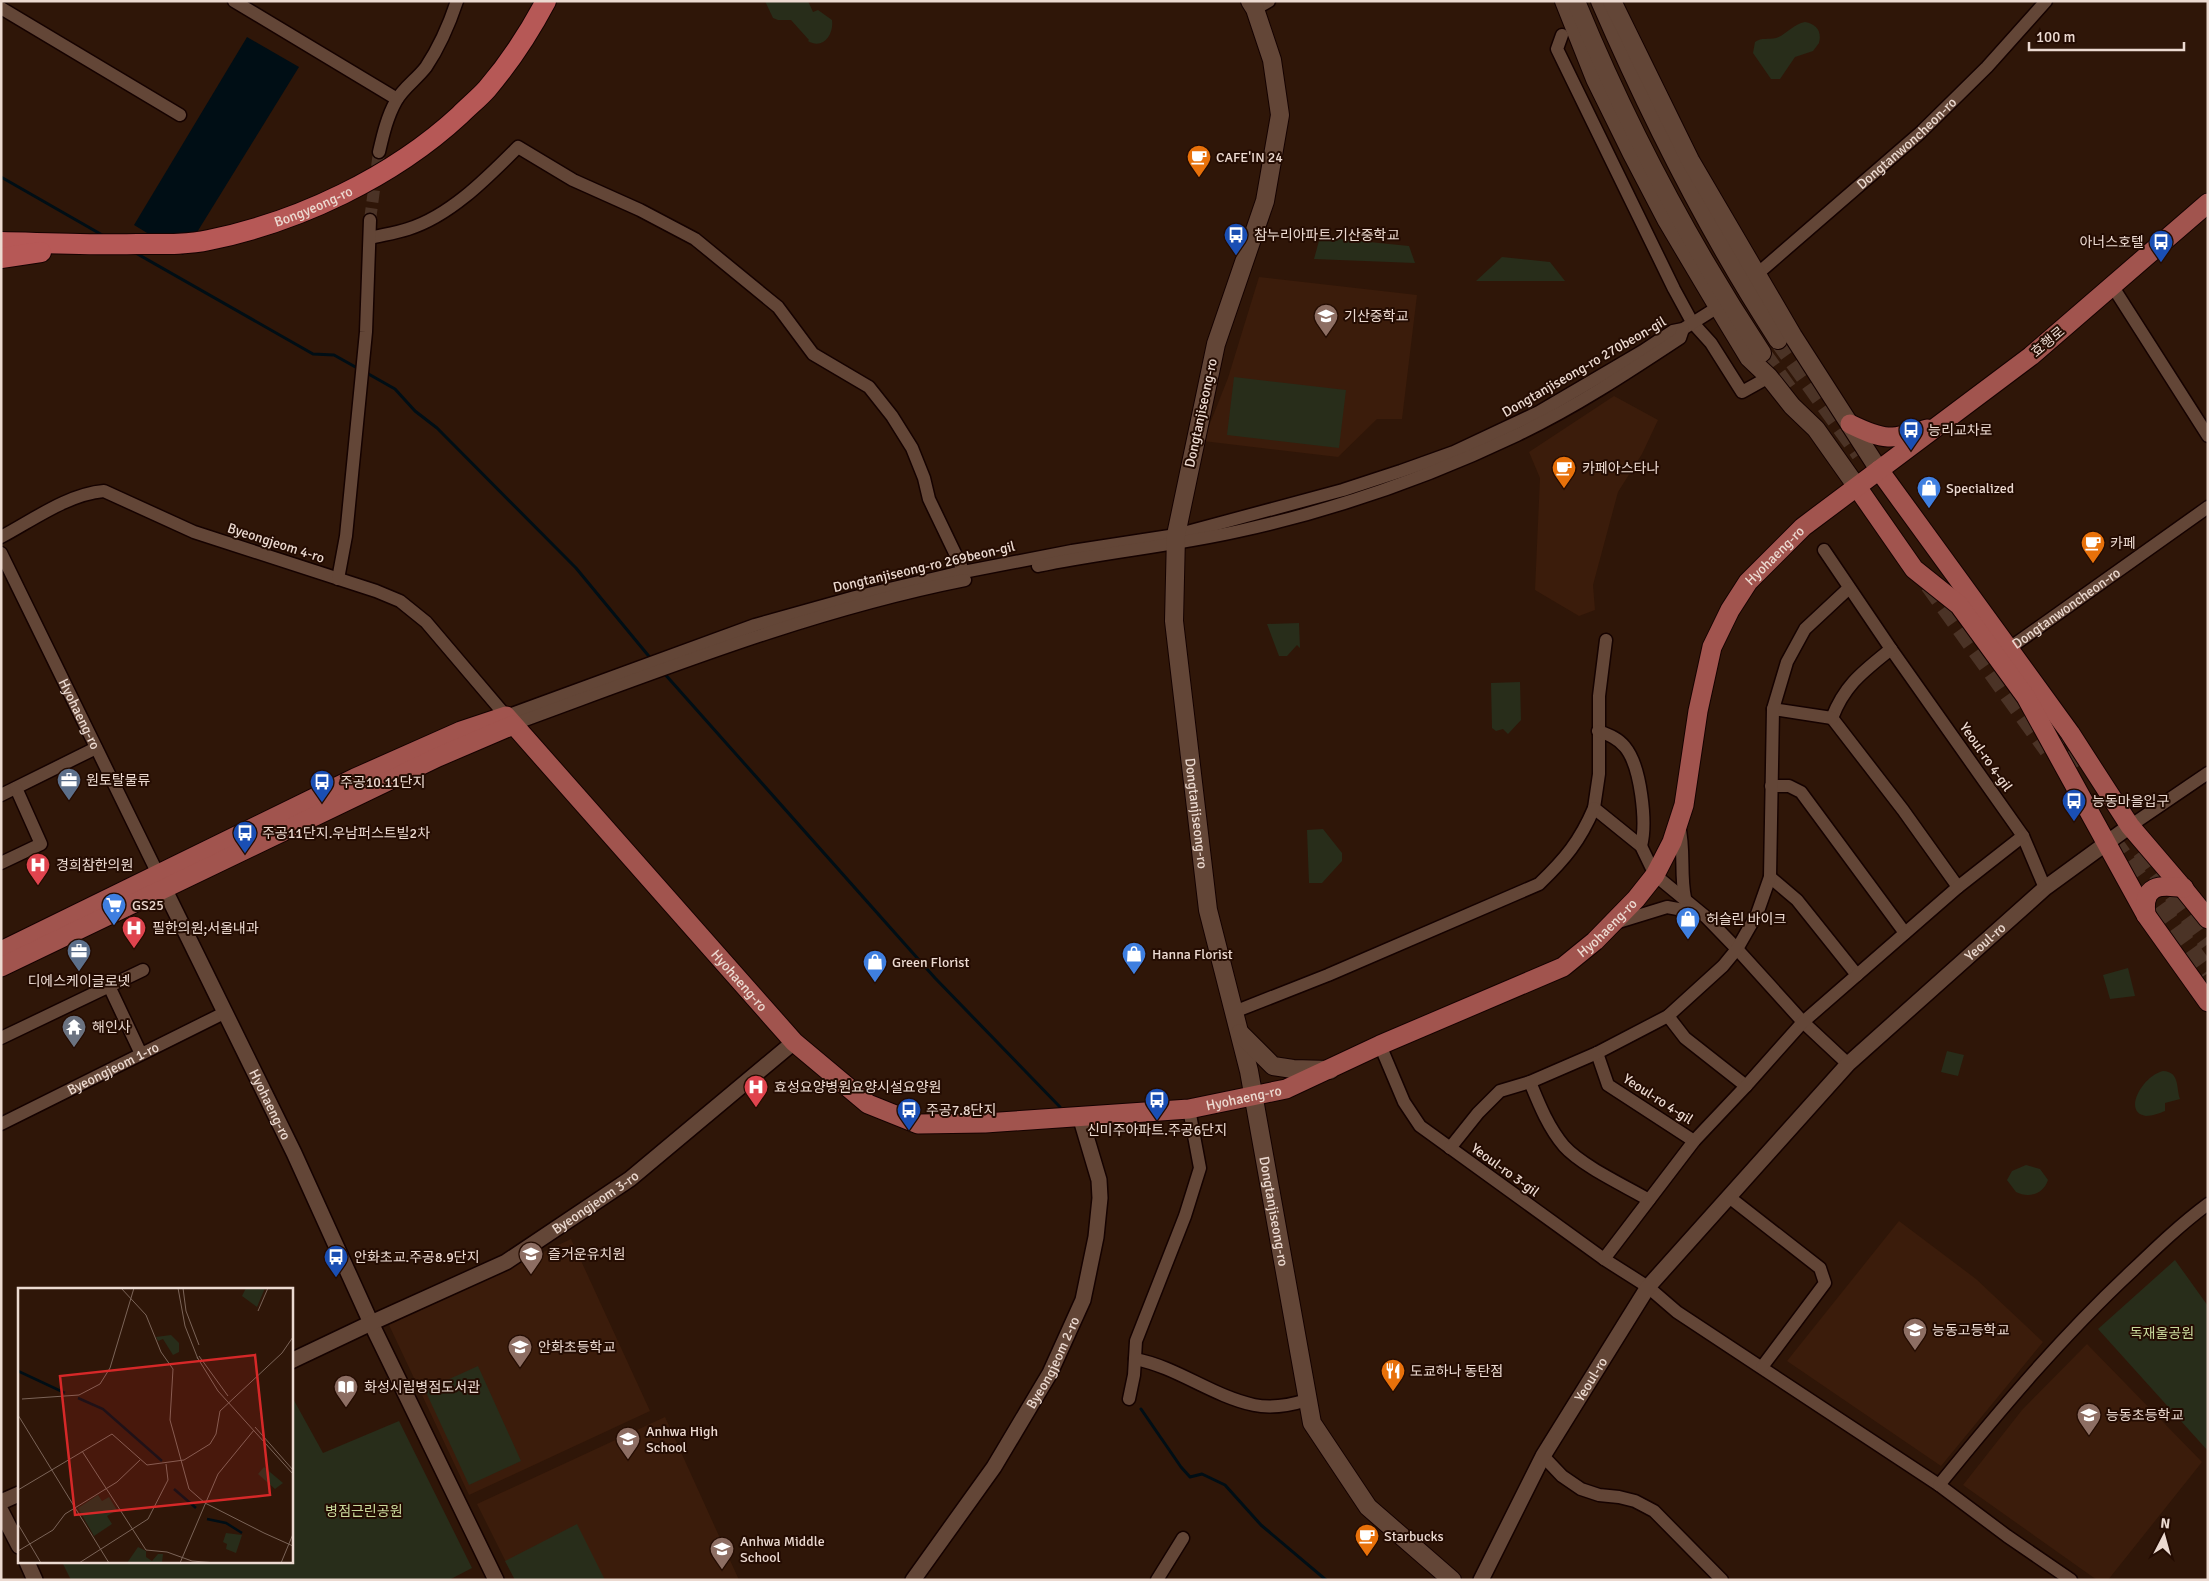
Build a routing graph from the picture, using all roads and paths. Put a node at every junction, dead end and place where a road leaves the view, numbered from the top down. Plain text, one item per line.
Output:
1 (234, 1) edge
2 (457, 1) edge
3 (546, 1) edge
4 (1564, 1) edge
5 (1576, 1) edge
6 (1600, 1) edge
7 (1612, 1) edge
8 (2046, 1) edge
9 (1258, 4) edge
10 (1, 8) edge
11 (1562, 35) dead end
12 (397, 99) junction
13 (180, 115) dead end
14 (379, 152) tunnel mouth
15 (2208, 203) edge
16 (370, 220) tunnel mouth
17 (1, 229) edge
18 (370, 238) junction
19 (1, 242) edge
20 (86, 245) junction
21 (1, 258) edge
22 (1756, 275) junction
23 (2113, 287) junction
24 (1718, 307) junction
25 (1687, 326) junction
26 (1778, 340) tunnel mouth
27 (1762, 353) tunnel mouth
28 (1769, 377) junction
29 (1846, 418) junction
30 (1938, 426) junction
31 (1816, 428) junction
32 (2208, 436) edge
33 (1879, 470) junction
34 (1857, 487) junction
35 (2208, 507) edge
36 (1, 537) edge
37 (1176, 539) junction
38 (1824, 550) dead end
39 (1, 553) edge
40 (964, 572) junction
41 (338, 579) junction
42 (1849, 588) junction
43 (1606, 640) dead end
44 (1891, 649) junction
45 (2003, 652) junction
46 (684, 655) junction
47 (1773, 710) junction
48 (1832, 718) junction
49 (510, 720) junction
50 (1598, 731) junction
51 (96, 748) junction
52 (2208, 773) edge
53 (1771, 786) junction
54 (16, 788) junction
55 (1, 795) edge
56 (1594, 808) junction
57 (1679, 826) junction
58 (2130, 826) junction
59 (2023, 836) junction
60 (2108, 843) junction
61 (1641, 846) junction
62 (1, 863) edge
63 (1655, 874) junction
64 (1770, 877) junction
65 (161, 881) junction
66 (1958, 887) junction
67 (2045, 888) junction
68 (2184, 888) junction
69 (1685, 898) junction
70 (1702, 913) junction
71 (2146, 915) junction
72 (2208, 919) edge
73 (1613, 924) junction
74 (1906, 932) junction
75 (1738, 949) junction
76 (1, 951) edge
77 (1, 967) edge
78 (143, 970) dead end
79 (1857, 975) junction
80 (109, 986) junction
81 (2208, 1002) edge
82 (1234, 1012) junction
83 (224, 1013) junction
84 (1668, 1016) junction
85 (1803, 1022) junction
86 (1239, 1032) junction
87 (1, 1038) edge
88 (794, 1042) junction
89 (1380, 1045) junction
90 (1597, 1053) junction
91 (141, 1054) junction
92 (1848, 1064) junction
93 (1330, 1070) junction
94 (1530, 1082) junction
95 (1746, 1086) junction
96 (1253, 1096) junction
97 (1188, 1109) junction
98 (1087, 1116) junction
99 (1, 1124) edge
100 (1694, 1140) junction
101 (1450, 1148) junction
102 (1728, 1197) junction
103 (1649, 1200) junction
104 (2208, 1204) edge
105 (1604, 1260) junction
106 (1648, 1287) junction
107 (371, 1323) junction
108 (1135, 1359) junction
109 (292, 1362) edge
110 (1762, 1367) junction
111 (1129, 1399) dead end
112 (1308, 1400) junction
113 (1543, 1456) junction
114 (1939, 1485) junction
115 (18, 1494) edge
116 (1, 1502) edge
117 (1, 1511) edge
118 (1183, 1538) dead end
119 (18, 1544) edge
120 (28, 1564) edge
121 (35, 1580) edge
122 (496, 1580) edge
123 (914, 1580) edge
124 (1157, 1580) edge
125 (1452, 1580) edge
126 (1481, 1580) edge
127 (1722, 1580) edge
128 (2071, 1580) edge

1 - 12 street
2 - 12 street
3 - 20 highway, Bongyeong-ro
4 - 24 main road
5 - 27 main road
6 - 26 main road
7 - 22 main road
8 - 22 street, Dongtanwoncheon-ro
9 - 37 main road, Dongtanjiseong-ro
10 - 13 street
11 - 25 street
12 - 14 street
15 - 23 main road, 효행로
16 - 18 street
17 - 20 highway
18 - 40 street
18 - 41 street
19 - 20 highway, Bongyeong-ro
20 - 21 highway
22 - 29 main road
23 - 30 main road, 효행로
23 - 32 street
24 - 25 street
24 - 28 main road
25 - 28 street
25 - 37 street
28 - 31 main road
29 - 30 main road
29 - 31 main road
29 - 33 main road
30 - 33 main road, 효행로
31 - 34 main road
33 - 34 main road, Hyohaeng-ro
33 - 45 main road
34 - 45 main road
34 - 57 main road, Hyohaeng-ro
35 - 45 street, Dongtanwoncheon-ro
36 - 41 street, Byeongjeom 4-ro
37 - 40 street, Dongtanjiseong-ro 269beon-gil
37 - 46 street
37 - 82 main road, Dongtanjiseong-ro
38 - 42 street, Yeoul-ro 4-gil
39 - 51 street, Hyohaeng-ro
40 - 46 street, Dongtanjiseong-ro 269beon-gil
41 - 49 street, Byeongjeom 4-ro
42 - 44 street, Yeoul-ro 4-gil
42 - 47 street
43 - 50 street
44 - 48 street
44 - 59 street, Yeoul-ro 4-gil
45 - 58 main road
45 - 60 main road
46 - 49 street
47 - 48 street
47 - 53 street
48 - 66 street
49 - 65 main road
49 - 88 main road, Hyohaeng-ro
50 - 56 street
50 - 61 street
51 - 54 street
51 - 65 street, Hyohaeng-ro
52 - 58 street
53 - 64 street
53 - 74 street
54 - 55 street
54 - 62 street
56 - 61 street
56 - 82 street
57 - 63 main road, Hyohaeng-ro
57 - 69 street
58 - 60 street, Yeoul-ro
58 - 68 main road
59 - 66 street
59 - 67 street, Yeoul-ro 4-gil
60 - 67 street, Yeoul-ro
60 - 71 main road
61 - 63 street
63 - 69 street
63 - 73 main road, Hyohaeng-ro
64 - 75 street
64 - 79 street
65 - 76 main road
65 - 77 main road
65 - 83 street, Hyohaeng-ro
66 - 74 street
67 - 92 street, Yeoul-ro
68 - 71 main road
68 - 72 main road
69 - 70 street
70 - 73 street
70 - 75 street
71 - 81 main road
73 - 89 main road, Hyohaeng-ro
74 - 79 street
75 - 84 street
75 - 85 street
78 - 80 street
79 - 85 street
80 - 87 street
80 - 91 street
82 - 86 main road, Dongtanjiseong-ro
83 - 91 street, Byeongjeom 1-ro
83 - 107 street, Hyohaeng-ro
84 - 90 street
84 - 95 street
85 - 92 street
85 - 95 street
86 - 93 main road
86 - 96 main road, Dongtanjiseong-ro
88 - 98 main road, Hyohaeng-ro
88 - 107 street, Byeongjeom 3-ro
89 - 93 main road, Hyohaeng-ro
89 - 101 street, Yeoul-ro 3-gil
90 - 94 street
90 - 100 street, Yeoul-ro 4-gil
91 - 99 street, Byeongjeom 1-ro
92 - 102 street, Yeoul-ro
93 - 96 main road, Hyohaeng-ro
94 - 101 street
94 - 103 street
95 - 100 street
96 - 97 main road, Hyohaeng-ro
96 - 112 main road, Dongtanjiseong-ro
97 - 98 main road, Hyohaeng-ro
97 - 108 street
98 - 123 street, Byeongjeom 2-ro
100 - 103 street
101 - 105 street, Yeoul-ro 3-gil
102 - 106 street, Yeoul-ro
102 - 110 street
103 - 105 street
104 - 114 street
105 - 106 street, Yeoul-ro 3-gil
106 - 110 street, Yeoul-ro 3-gil
106 - 113 street, Yeoul-ro
107 - 109 street, Byeongjeom 3-ro
107 - 122 street
108 - 111 street
108 - 112 street
110 - 114 street, Yeoul-ro 3-gil
112 - 125 main road, Dongtanjiseong-ro
113 - 126 street, Yeoul-ro
113 - 127 street
114 - 128 street, Yeoul-ro 3-gil
115 - 116 street
117 - 119 street
118 - 124 street
120 - 121 street

